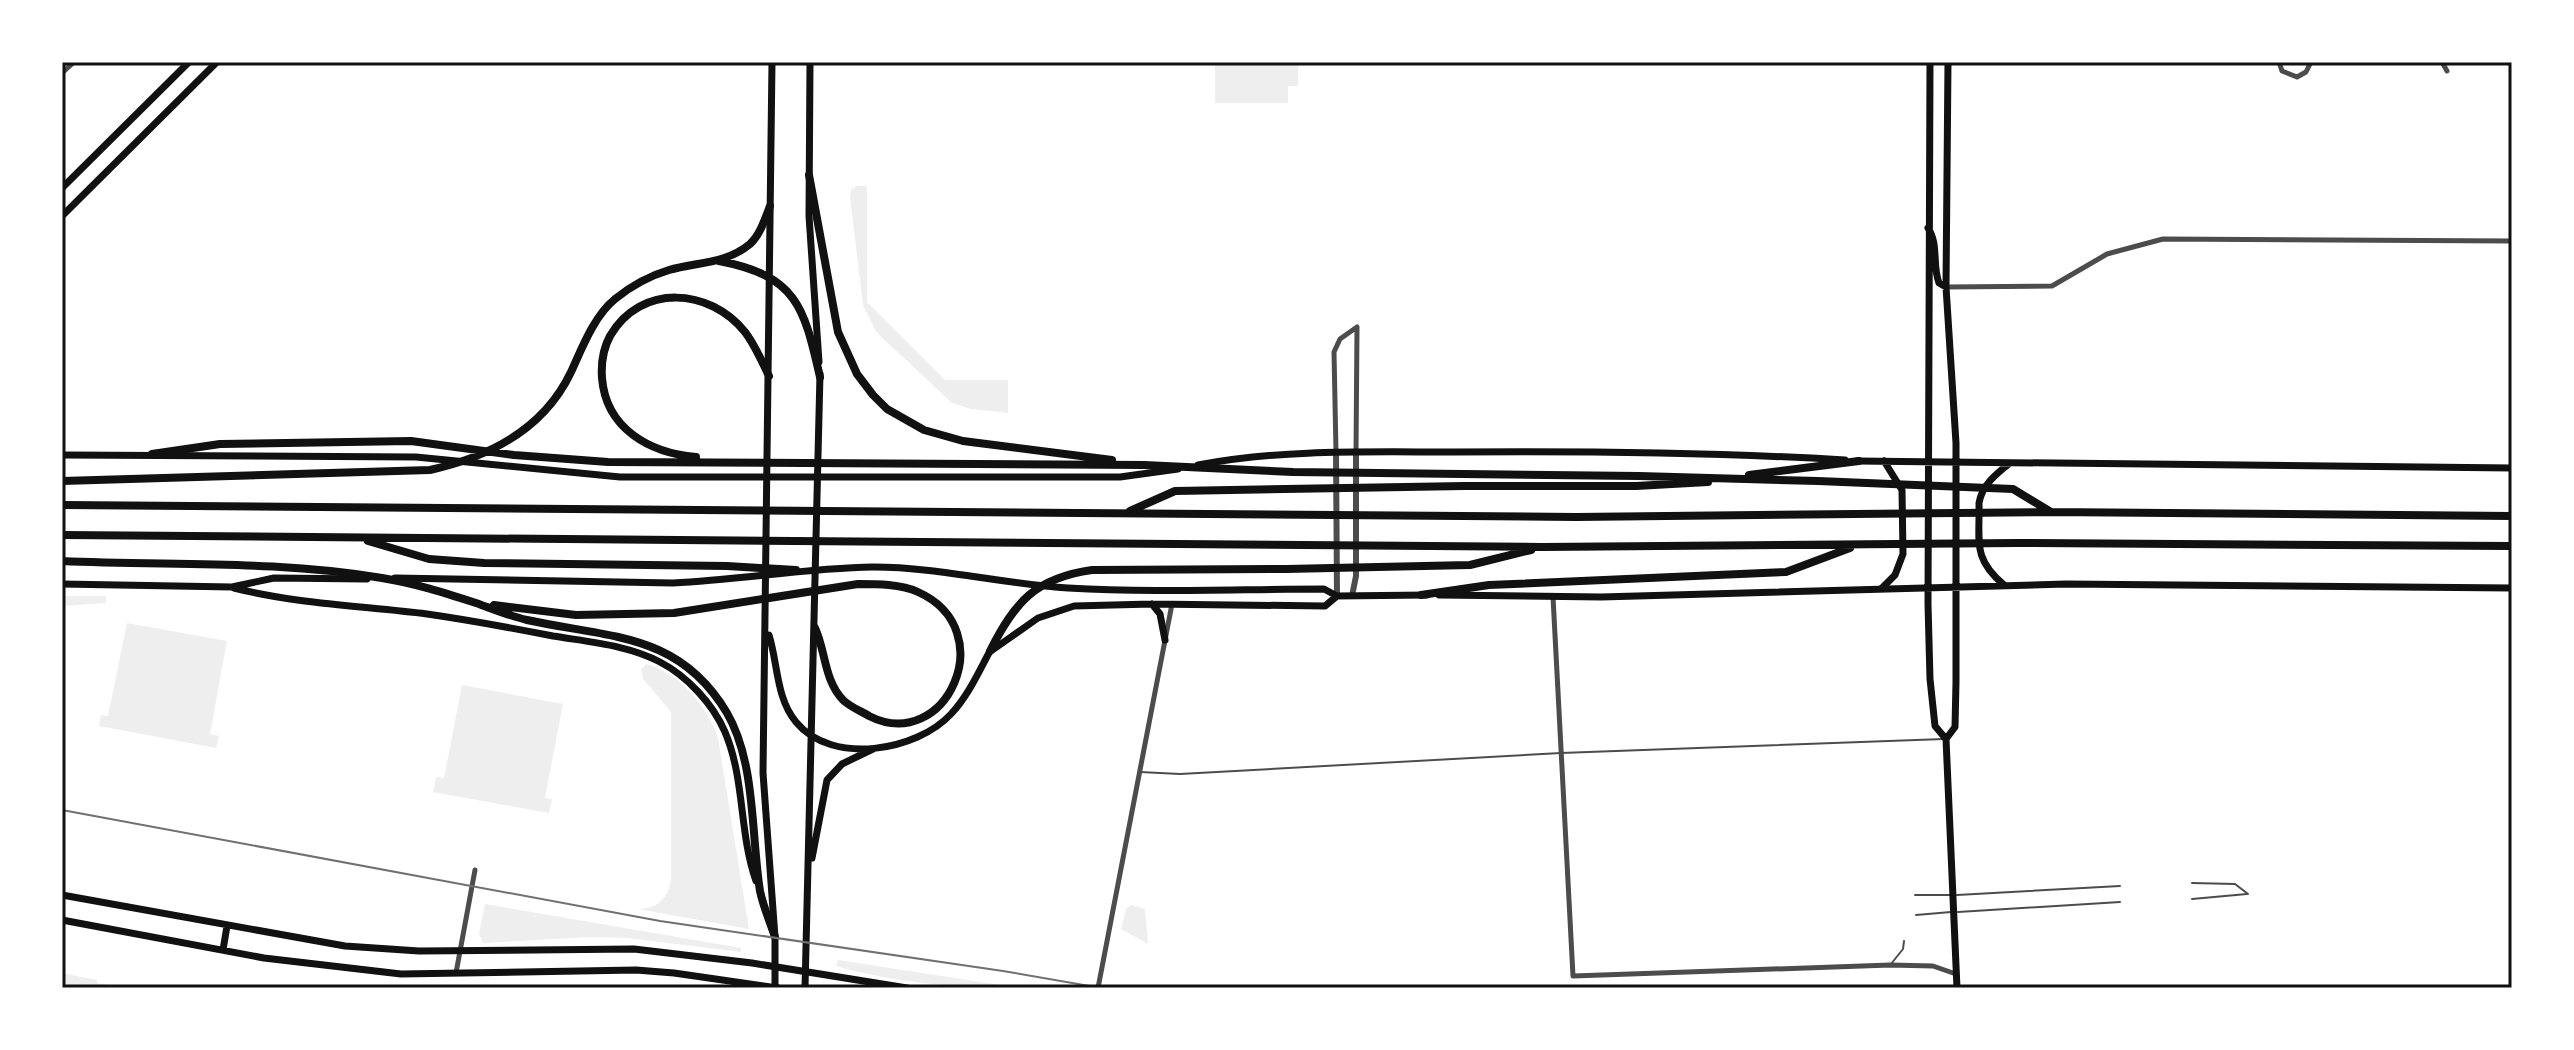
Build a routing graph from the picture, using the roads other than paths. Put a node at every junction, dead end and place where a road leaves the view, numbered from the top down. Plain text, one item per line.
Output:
1 (74, 62) edge
2 (189, 62) edge
3 (217, 62) edge
4 (772, 62) edge
5 (810, 62) edge
6 (2279, 62) edge
7 (2311, 62) edge
8 (2442, 62) edge
9 (1930, 63) edge
10 (1948, 63) edge
11 (2447, 71) dead end
12 (62, 73) edge
13 (809, 175) junction
14 (62, 188) edge
15 (770, 206) junction
16 (62, 216) edge
17 (1928, 227) junction
18 (2512, 241) edge
19 (719, 261) junction
20 (770, 279) junction
21 (1946, 287) junction
22 (769, 376) junction
23 (820, 377) junction
24 (152, 454) junction
25 (62, 455) edge
26 (1336, 456) junction
27 (1356, 456) junction
28 (1927, 460) junction
29 (1956, 460) junction
30 (745, 461) junction
31 (1859, 461) junction
32 (1884, 461) junction
33 (2010, 463) junction
34 (1144, 465) junction
35 (2512, 468) edge
36 (62, 481) edge
37 (62, 505) edge
38 (2051, 512) junction
39 (1125, 513) junction
40 (2512, 516) edge
41 (62, 535) edge
42 (355, 538) junction
43 (1859, 545) junction
44 (2512, 546) edge
45 (1542, 547) junction
46 (62, 561) edge
47 (796, 570) junction
48 (62, 584) edge
49 (2004, 585) junction
50 (1956, 586) junction
51 (232, 587) junction
52 (1927, 587) junction
53 (2512, 588) edge
54 (1881, 589) junction
55 (1421, 595) junction
56 (1337, 596) junction
57 (1352, 596) junction
58 (1553, 597) junction
59 (473, 602) junction
60 (1152, 604) junction
61 (1172, 604) junction
62 (815, 628) junction
63 (767, 629) junction
64 (1165, 640) junction
65 (990, 651) junction
66 (810, 734) junction
67 (1946, 739) junction
68 (875, 748) junction
69 (1561, 753) junction
70 (1140, 772) junction
71 (475, 870) dead end
72 (808, 874) junction
73 (2192, 883) dead end
74 (2120, 886) dead end
75 (761, 893) junction
76 (62, 895) edge
77 (1915, 895) dead end
78 (1953, 895) junction
79 (2192, 899) dead end
80 (2120, 902) dead end
81 (1953, 912) junction
82 (1916, 915) dead end
83 (62, 920) edge
84 (227, 926) junction
85 (775, 937) junction
86 (1904, 941) dead end
87 (223, 950) junction
88 (460, 951) junction
89 (1890, 965) junction
90 (456, 973) junction
91 (1956, 974) junction
92 (776, 988) edge
93 (805, 988) edge
94 (907, 988) edge
95 (1098, 988) edge
96 (1957, 988) edge

1 - 12 street
2 - 14 main road
3 - 16 main road
4 - 15 main road
5 - 13 main road
6 - 7 street
8 - 11 street
9 - 10 main road
9 - 17 main road
10 - 21 main road
13 - 23 main road
13 - 34 highway
15 - 19 highway
15 - 20 main road
17 - 21 main road
17 - 28 main road
18 - 21 street
19 - 20 highway
19 - 36 highway
20 - 22 main road
20 - 23 highway
21 - 29 main road
22 - 30 highway
22 - 63 main road
23 - 62 main road
24 - 25 main road
24 - 26 main road
24 - 30 highway
26 - 27 main road
26 - 27 street
26 - 56 street
27 - 31 main road
27 - 57 street
28 - 29 main road
28 - 32 main road
28 - 52 main road
29 - 33 main road
29 - 50 main road
30 - 34 highway
31 - 32 main road
31 - 39 highway
32 - 54 main road
33 - 35 main road
33 - 49 main road
34 - 38 highway
37 - 39 highway
38 - 39 highway
38 - 40 highway
41 - 42 highway
42 - 45 highway
42 - 47 highway
43 - 44 highway
43 - 45 highway
43 - 55 highway
45 - 65 highway
46 - 59 highway
47 - 51 main road
47 - 56 main road
48 - 51 main road
49 - 50 main road
49 - 53 main road
50 - 52 main road
50 - 67 main road
51 - 75 main road
52 - 54 main road
52 - 67 main road
54 - 58 main road
55 - 57 main road
55 - 58 main road
56 - 57 main road
56 - 61 main road
58 - 69 street
59 - 62 highway
59 - 75 highway
60 - 61 main road
60 - 64 main road
60 - 65 main road
61 - 64 street
62 - 66 main road
63 - 66 main road
63 - 85 main road
64 - 70 street
65 - 68 main road
66 - 68 main road
66 - 72 main road
67 - 69 lane
67 - 78 main road
68 - 72 main road
69 - 70 lane
69 - 89 street
70 - 95 street
71 - 88 street
72 - 93 main road
73 - 79 lane
74 - 78 lane
75 - 85 highway
76 - 84 main road
77 - 78 lane
78 - 81 main road
80 - 81 lane
81 - 82 lane
81 - 91 main road
83 - 87 main road
84 - 87 main road
84 - 88 main road
85 - 92 main road
86 - 89 lane
87 - 90 main road
88 - 90 street
88 - 94 main road
89 - 91 street
90 - 92 main road
91 - 96 main road

